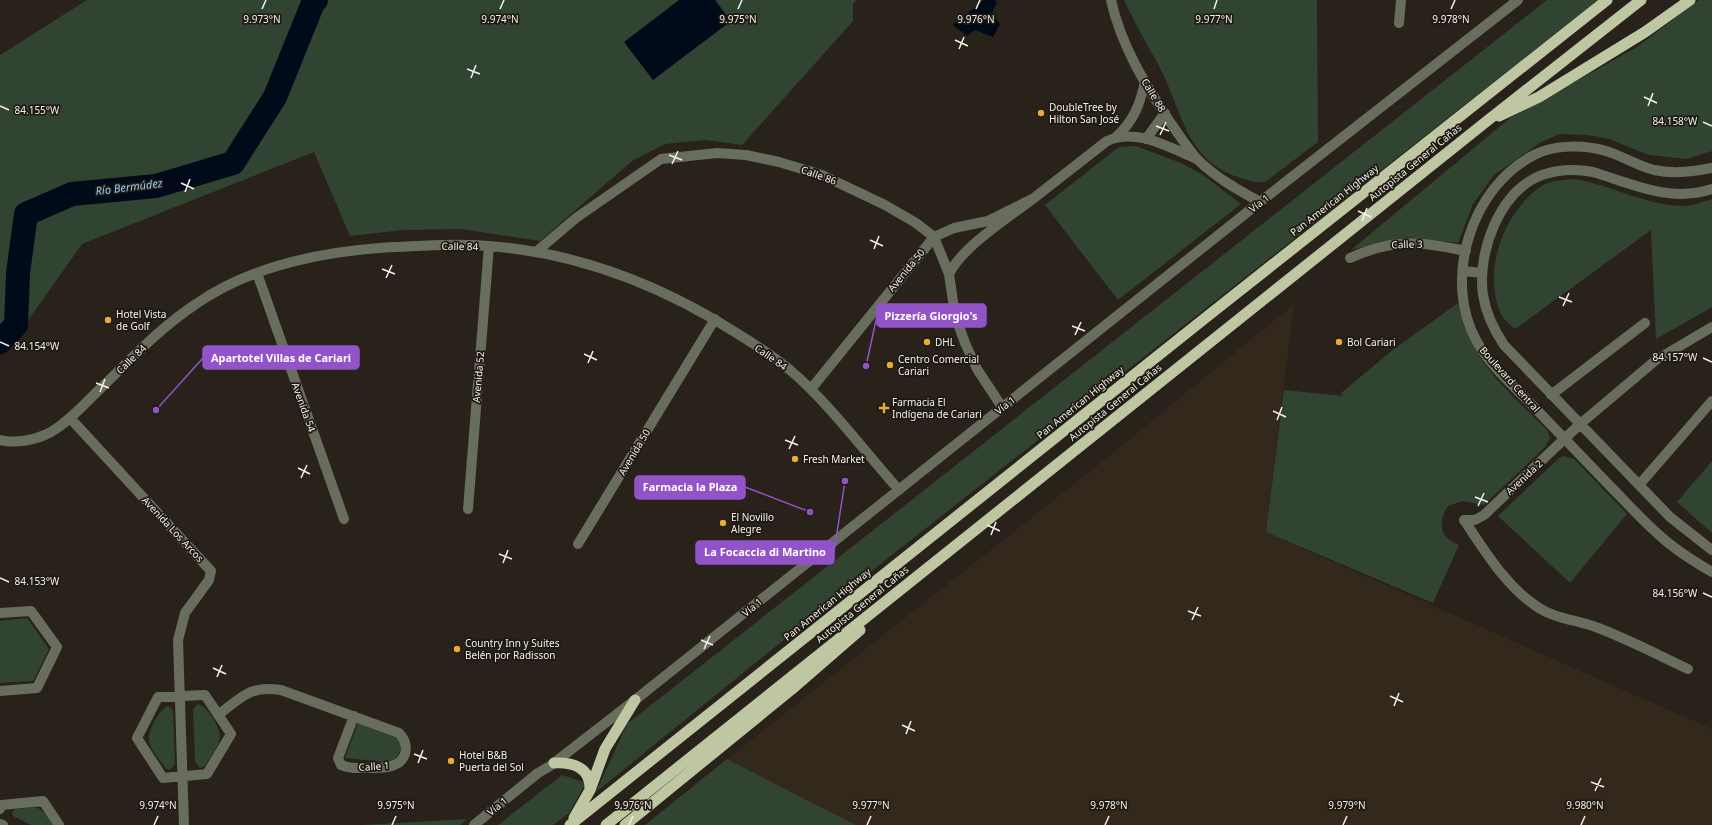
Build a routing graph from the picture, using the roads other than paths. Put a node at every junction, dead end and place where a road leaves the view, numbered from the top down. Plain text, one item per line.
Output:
1 (1111, 0) edge
2 (1401, 0) edge
3 (1518, 0) edge
4 (1607, 0) edge
5 (1641, 0) edge
6 (1690, 0) edge
7 (1400, 23) dead end
8 (1145, 82) junction
9 (1164, 113) junction
10 (1487, 121) junction
11 (1116, 137) junction
12 (1146, 139) junction
13 (1197, 159) junction
14 (1712, 168) edge
15 (1712, 189) edge
16 (1034, 198) junction
17 (1260, 202) junction
18 (934, 237) junction
19 (1469, 240) junction
20 (1487, 244) junction
21 (489, 246) junction
22 (1466, 251) junction
23 (536, 252) junction
24 (1350, 258) dead end
25 (1463, 271) junction
26 (256, 273) junction
27 (1482, 273) junction
28 (949, 274) junction
29 (715, 319) junction
30 (1646, 324) dead end
31 (1712, 328) edge
32 (811, 389) junction
33 (1551, 395) junction
34 (1712, 401) edge
35 (1002, 408) junction
36 (70, 418) junction
37 (1579, 425) junction
38 (1565, 439) junction
39 (0, 440) edge
40 (1639, 485) junction
41 (898, 490) junction
42 (468, 509) dead end
43 (992, 516) junction
44 (344, 519) dead end
45 (578, 544) dead end
46 (1712, 550) edge
47 (1712, 572) edge
48 (0, 613) edge
49 (1688, 669) dead end
50 (0, 691) edge
51 (180, 697) junction
52 (635, 700) junction
53 (218, 715) junction
54 (354, 716) junction
55 (554, 763) junction
56 (182, 776) junction
57 (590, 790) junction
58 (0, 809) edge
59 (0, 824) edge
60 (3, 825) edge
61 (60, 825) edge
62 (184, 825) edge
63 (474, 825) edge
64 (570, 825) edge
65 (606, 825) edge
66 (625, 825) edge

1 - 8 street, Calle 88
2 - 7 street
3 - 17 street, Vía 1
4 - 64 highway, Pan American Highway
5 - 10 highway, Autopista General Cañas
6 - 10 highway
8 - 9 street, Calle 88
8 - 11 street, Avenida 50
9 - 12 street
9 - 13 street, Calle 88
10 - 43 highway, Autopista General Cañas
11 - 12 street
11 - 16 street, Avenida 50
12 - 13 street
13 - 17 street, Calle 88
14 - 19 street, Boulevard Central
15 - 20 street, Boulevard Central
16 - 18 street, Avenida 50
16 - 28 street, Avenida 50
17 - 35 street, Vía 1
18 - 23 street, Calle 86
18 - 28 street
18 - 32 street, Avenida 50
19 - 20 street
19 - 22 street, Boulevard Central
20 - 27 street, Boulevard Central
21 - 23 street, Calle 84
21 - 26 street, Calle 84
21 - 42 street, Avenida 52
22 - 24 street, Calle 3
22 - 25 street, Boulevard Central
23 - 29 street, Calle 84
25 - 27 street
25 - 38 street, Boulevard Central
26 - 36 street, Calle 84
26 - 44 street, Avenida 54
27 - 33 street, Boulevard Central
28 - 35 street
29 - 32 street, Calle 84
29 - 45 street, Avenida 50
30 - 33 street
31 - 37 street, Avenida 2
32 - 41 street, Calle 84
33 - 37 street, Boulevard Central
34 - 40 street
35 - 41 street, Vía 1
36 - 39 street, Calle 84
36 - 51 street, Avenida Los Arcos
37 - 38 street, Avenida 2
37 - 40 street, Boulevard Central
38 - 47 street, Boulevard Central
38 - 49 street, Avenida 2
40 - 46 street, Boulevard Central
41 - 52 street, Vía 1
43 - 65 highway, Autopista General Cañas
43 - 66 highway
48 - 50 street
51 - 53 street
51 - 56 street, Avenida Los Arcos
51 - 56 street
52 - 55 street, Vía 1
52 - 57 highway
53 - 54 street, Calle 1
53 - 56 street
54 - 54 street, Calle 1
55 - 57 highway
55 - 63 street, Vía 1
56 - 62 street, Avenida Los Arcos
57 - 64 highway
58 - 61 street
59 - 60 street

